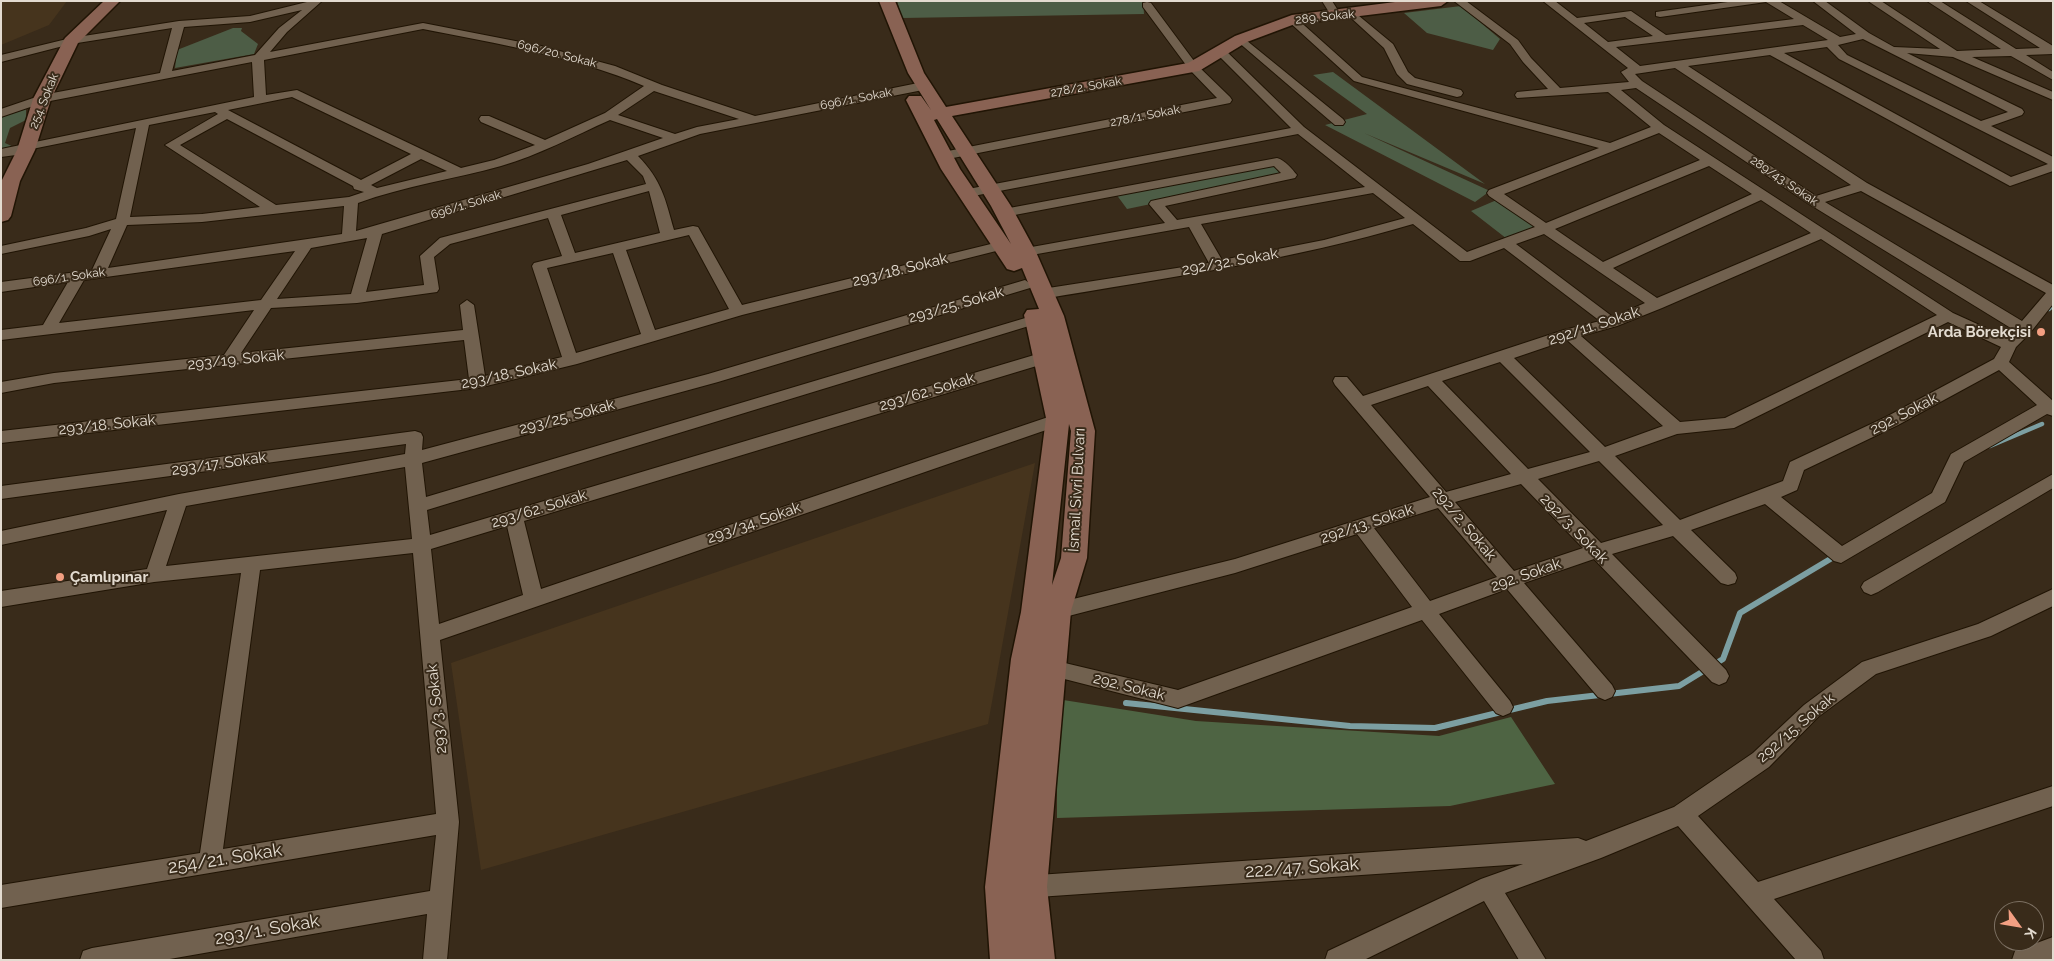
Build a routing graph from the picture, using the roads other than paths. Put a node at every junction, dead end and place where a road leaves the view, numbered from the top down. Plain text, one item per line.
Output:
1 (113, 1) edge
2 (874, 1) edge
3 (887, 1) edge
4 (1327, 1) edge
5 (1441, 1) edge
6 (1459, 1) edge
7 (1548, 1) edge
8 (1667, 1) edge
9 (1762, 1) edge
10 (1771, 1) edge
11 (1818, 1) edge
12 (1873, 1) edge
13 (1932, 1) edge
14 (1971, 1) edge
15 (316, 3) edge
16 (1720, 3) edge
17 (1146, 5) dead end
18 (1390, 5) edge
19 (1616, 5) dead end
20 (1679, 10) junction
21 (1627, 13) junction
22 (1353, 14) junction
23 (1660, 14) dead end
24 (1336, 15) junction
25 (1292, 20) junction
26 (1576, 21) junction
27 (1805, 21) junction
28 (179, 24) junction
29 (1865, 35) junction
30 (1662, 38) junction
31 (1241, 39) junction
32 (71, 41) junction
33 (1834, 42) junction
34 (1608, 45) junction
35 (1889, 49) junction
36 (1770, 50) junction
37 (1220, 51) junction
38 (2053, 51) edge
39 (2016, 53) junction
40 (1955, 54) junction
41 (258, 58) junction
42 (1, 59) edge
43 (1676, 64) junction
44 (1193, 67) junction
45 (165, 75) junction
46 (1638, 77) junction
47 (2053, 77) edge
48 (654, 86) junction
49 (915, 87) junction
50 (1611, 88) junction
51 (1457, 93) dead end
52 (1558, 93) junction
53 (1521, 96) dead end
54 (2053, 96) edge
55 (42, 99) junction
56 (260, 99) junction
57 (221, 111) junction
58 (1, 113) edge
59 (933, 114) junction
60 (609, 116) junction
61 (485, 119) dead end
62 (753, 119) junction
63 (1339, 122) dead end
64 (143, 123) junction
65 (1979, 126) junction
66 (1660, 128) junction
67 (1300, 130) junction
68 (674, 138) junction
69 (546, 145) junction
70 (1610, 147) junction
71 (27, 148) junction
72 (1, 153) edge
73 (954, 153) junction
74 (421, 154) junction
75 (629, 154) junction
76 (1711, 160) junction
77 (2053, 162) edge
78 (2053, 167) edge
79 (457, 171) junction
80 (6, 182) edge
81 (359, 186) junction
82 (654, 186) junction
83 (1862, 186) junction
84 (1374, 189) junction
85 (978, 191) junction
86 (374, 192) junction
87 (1763, 194) junction
88 (351, 201) junction
89 (1814, 201) junction
90 (272, 209) junction
91 (553, 212) junction
92 (1004, 213) junction
93 (1, 216) edge
94 (1416, 219) junction
95 (122, 220) junction
96 (1192, 222) junction
97 (1174, 225) junction
98 (1543, 229) junction
99 (376, 232) junction
100 (1823, 233) junction
101 (668, 236) junction
102 (349, 237) junction
103 (1506, 243) junction
104 (306, 245) junction
105 (618, 248) junction
106 (1014, 248) junction
107 (1, 250) edge
108 (570, 259) junction
109 (1217, 264) junction
110 (1601, 268) junction
111 (98, 273) junction
112 (79, 276) junction
113 (1, 287) edge
114 (1033, 290) junction
115 (2053, 293) edge
116 (358, 298) junction
117 (268, 304) junction
118 (467, 305) dead end
119 (1657, 305) junction
120 (738, 311) junction
121 (1948, 316) junction
122 (1036, 319) junction
123 (1612, 323) junction
124 (48, 329) junction
125 (2025, 330) junction
126 (471, 334) junction
127 (1569, 334) junction
128 (1, 335) edge
129 (650, 336) junction
130 (2010, 345) junction
131 (1054, 355) junction
132 (1503, 356) junction
133 (570, 360) junction
134 (228, 361) junction
135 (2000, 363) junction
136 (1341, 380) dead end
137 (1431, 380) junction
138 (478, 383) junction
139 (1, 388) edge
140 (1359, 403) junction
141 (2050, 408) edge
142 (1069, 416) junction
143 (1676, 428) junction
144 (1, 437) edge
145 (1603, 454) junction
146 (413, 459) junction
147 (1524, 478) junction
148 (2053, 480) edge
149 (1, 494) edge
150 (1767, 496) junction
151 (1444, 499) junction
152 (179, 501) junction
153 (418, 506) junction
154 (514, 517) junction
155 (1361, 526) junction
156 (1679, 527) junction
157 (1, 538) edge
158 (421, 545) junction
159 (1596, 551) junction
160 (252, 563) junction
161 (154, 575) junction
162 (1728, 578) dead end
163 (1511, 580) junction
164 (1870, 587) dead end
165 (1, 599) edge
166 (534, 599) junction
167 (2050, 602) edge
168 (1057, 611) junction
169 (1426, 611) junction
170 (430, 635) junction
171 (1025, 659) junction
172 (1050, 668) junction
173 (1719, 676) dead end
174 (1605, 691) dead end
175 (1503, 707) dead end
176 (2053, 796) edge
177 (1682, 814) junction
178 (448, 822) junction
179 (1601, 847) junction
180 (210, 862) junction
181 (1002, 887) junction
182 (1030, 887) junction
183 (1489, 887) junction
184 (1755, 894) junction
185 (1, 897) edge
186 (442, 900) junction
187 (2053, 949) edge
188 (92, 960) edge
189 (435, 960) edge
190 (1008, 960) edge
191 (1038, 960) edge
192 (1337, 960) edge
193 (1534, 960) edge
194 (1812, 960) edge
195 (2024, 960) edge

1 - 32 main road, 254. Sokak
2 - 49 main road, İsmail Sivri Bulvarı
3 - 49 main road, İsmail Sivri Bulvarı
4 - 24 street
5 - 18 main road, 289. Sokak
6 - 52 street
7 - 26 street, 289/43. Sokak
8 - 20 street
9 - 16 street
10 - 27 street
11 - 29 street
12 - 40 street
13 - 39 street
14 - 38 street
15 - 28 street
15 - 41 street
16 - 20 street
17 - 44 street, 278/1. Sokak
18 - 22 main road, 289. Sokak
19 - 21 street
20 - 23 street
21 - 26 street
21 - 30 street
22 - 24 main road, 289. Sokak
22 - 51 street
24 - 25 main road, 289. Sokak
25 - 31 main road, 289. Sokak
25 - 70 street
26 - 34 street, 289/43. Sokak
27 - 30 street
27 - 33 street
28 - 32 street
28 - 45 street
29 - 33 street
29 - 35 street
30 - 34 street
31 - 37 main road, 278/2. Sokak
31 - 63 street
32 - 42 street
32 - 55 main road, 254. Sokak
33 - 36 street
33 - 65 street
34 - 46 street, 289/43. Sokak
35 - 40 street
35 - 65 street
36 - 43 street
36 - 78 street
37 - 44 main road, 278/2. Sokak
37 - 67 street
38 - 39 street
39 - 40 street
39 - 47 street
40 - 54 street
41 - 45 street, 696/20. Sokak
41 - 48 street, 696/20. Sokak
41 - 56 street
43 - 46 street
43 - 83 street
44 - 59 main road, 278/2. Sokak
44 - 73 street, 278/1. Sokak
45 - 55 street, 696/20. Sokak
46 - 50 street
46 - 89 street, 289/43. Sokak
48 - 60 street
48 - 62 street, 696/20. Sokak
49 - 59 main road, İsmail Sivri Bulvarı
49 - 62 street, 696/1. Sokak
50 - 52 street
50 - 66 street
52 - 53 street
55 - 58 street, 696/20. Sokak
55 - 71 main road, 254. Sokak
56 - 57 street
56 - 74 street
57 - 64 street
57 - 81 street
57 - 90 street
59 - 73 main road, İsmail Sivri Bulvarı
60 - 68 street
60 - 69 street
61 - 69 street
62 - 68 street, 696/1. Sokak
64 - 71 street
64 - 95 street
65 - 77 street
66 - 70 street
66 - 76 street
67 - 84 street
67 - 85 street
68 - 75 street, 696/1. Sokak
69 - 79 street
70 - 98 street
71 - 72 street
71 - 80 main road, 254. Sokak
73 - 85 main road, İsmail Sivri Bulvarı
74 - 79 street
74 - 81 street
75 - 82 street
75 - 99 street, 696/1. Sokak
76 - 87 street
76 - 98 street
79 - 86 street
80 - 93 main road, 254. Sokak
81 - 86 street
82 - 91 street
82 - 101 street
83 - 89 street
83 - 115 street
84 - 94 street
84 - 96 street
85 - 92 main road, İsmail Sivri Bulvarı
85 - 106 main road, İsmail Sivri Bulvarı
86 - 88 street
87 - 100 street
87 - 110 street
88 - 90 street
88 - 102 street
89 - 125 street, 289/43. Sokak
90 - 95 street
91 - 108 street
91 - 116 street
92 - 97 street
92 - 106 main road, İsmail Sivri Bulvarı
94 - 103 street
94 - 109 street, 292/32. Sokak
95 - 107 street
95 - 111 street
96 - 97 street
96 - 109 street
97 - 106 street
98 - 103 street
98 - 110 street
99 - 102 street, 696/1. Sokak
99 - 116 street
100 - 119 street, 292/11. Sokak
100 - 121 street
101 - 105 street
101 - 120 street
102 - 104 street, 696/1. Sokak
103 - 123 street
104 - 111 street, 696/1. Sokak
104 - 117 street
105 - 108 street
105 - 129 street
106 - 114 main road, İsmail Sivri Bulvarı
106 - 120 street, 293/18. Sokak
108 - 133 street
109 - 114 street, 292/32. Sokak
110 - 119 street
111 - 112 street, 696/1. Sokak
112 - 113 street, 696/1. Sokak
112 - 124 street
114 - 122 main road, İsmail Sivri Bulvarı
114 - 131 main road, İsmail Sivri Bulvarı
114 - 146 street, 293/25. Sokak
115 - 125 street
116 - 117 street
117 - 124 street
117 - 134 street
118 - 126 street
119 - 123 street, 292/11. Sokak
120 - 129 street, 293/18. Sokak
121 - 130 street
121 - 143 street, 292/13. Sokak
122 - 131 main road, İsmail Sivri Bulvarı
122 - 153 street
123 - 127 street, 292/11. Sokak
124 - 128 street
125 - 130 street
126 - 134 street, 293/19. Sokak
126 - 138 street
127 - 132 street, 292/11. Sokak
127 - 143 street
129 - 133 street, 293/18. Sokak
130 - 135 street
131 - 142 main road, İsmail Sivri Bulvarı
131 - 154 street, 293/62. Sokak
132 - 137 street, 292/11. Sokak
132 - 145 street
133 - 138 street, 293/18. Sokak
134 - 139 street, 293/19. Sokak
135 - 141 street
135 - 150 street, 292. Sokak
136 - 140 street, 292/2. Sokak
137 - 140 street, 292/11. Sokak
137 - 147 street, 292/3. Sokak
138 - 144 street, 293/18. Sokak
140 - 151 street, 292/2. Sokak
141 - 150 street
142 - 166 street, 293/34. Sokak
142 - 168 main road, İsmail Sivri Bulvarı
142 - 171 main road, İsmail Sivri Bulvarı
143 - 145 street, 292/13. Sokak
145 - 147 street, 292/13. Sokak
145 - 156 street
146 - 149 street, 293/17. Sokak
146 - 152 street, 293/25. Sokak
146 - 153 street, 293/3. Sokak
147 - 151 street, 292/13. Sokak
147 - 159 street, 292/3. Sokak
148 - 164 street
150 - 156 street, 292. Sokak
151 - 155 street, 292/13. Sokak
151 - 163 street, 292/2. Sokak
152 - 157 street, 293/25. Sokak
152 - 161 street
153 - 158 street, 293/3. Sokak
154 - 158 street, 293/62. Sokak
154 - 166 street
155 - 168 street, 292/13. Sokak
155 - 169 street
156 - 159 street, 292. Sokak
156 - 162 street
158 - 160 street, 293/62. Sokak
158 - 170 street, 293/3. Sokak
159 - 163 street, 292. Sokak
159 - 173 street, 292/3. Sokak
160 - 161 street, 293/62. Sokak
160 - 180 street
161 - 165 street, 293/62. Sokak
163 - 169 street, 292. Sokak
163 - 174 street, 292/2. Sokak
166 - 170 street, 293/34. Sokak
167 - 177 street, 292/15. Sokak
168 - 172 main road, İsmail Sivri Bulvarı
169 - 172 street, 292. Sokak
169 - 175 street
170 - 178 street, 293/3. Sokak
171 - 172 street, 292. Sokak
171 - 181 main road, İsmail Sivri Bulvarı
172 - 182 main road, İsmail Sivri Bulvarı
176 - 184 street
177 - 179 street, 292/15. Sokak
177 - 184 street
178 - 180 street, 254/21. Sokak
178 - 186 street, 293/3. Sokak
179 - 182 street, 222/47. Sokak
179 - 183 street, 292/15. Sokak
180 - 185 street, 254/21. Sokak
181 - 182 street, 222/47. Sokak
181 - 190 main road, İsmail Sivri Bulvarı
182 - 191 main road, İsmail Sivri Bulvarı
183 - 192 street, 292/15. Sokak
183 - 193 street
184 - 194 street
186 - 188 street, 293/1. Sokak
186 - 189 street, 293/3. Sokak
187 - 195 street

